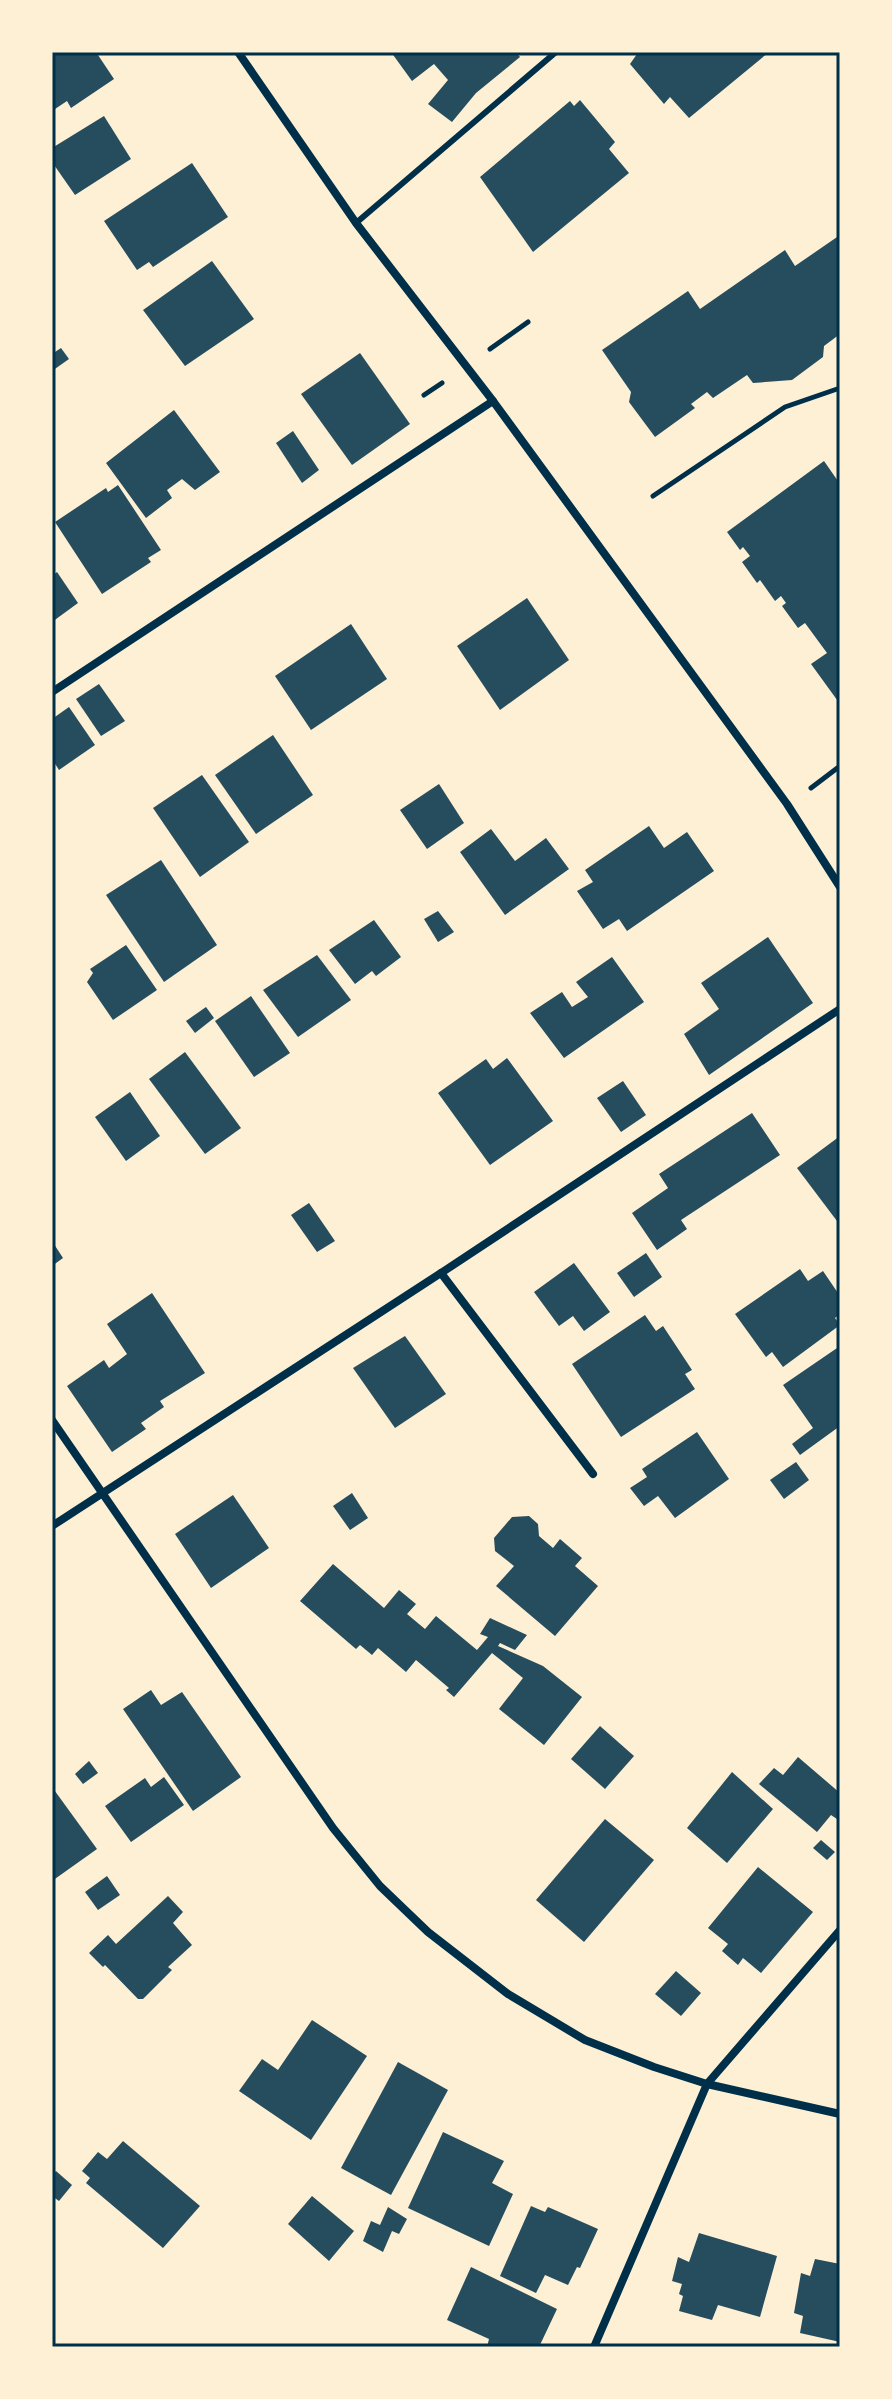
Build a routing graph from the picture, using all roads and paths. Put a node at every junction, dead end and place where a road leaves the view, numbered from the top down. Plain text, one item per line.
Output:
1 (238, 52) edge
2 (556, 52) edge
3 (356, 223) junction
4 (840, 388) edge
5 (493, 401) junction
6 (653, 496) dead end
7 (52, 692) edge
8 (840, 766) edge
9 (787, 804) junction
10 (840, 887) edge
11 (840, 1009) edge
12 (441, 1273) junction
13 (52, 1420) edge
14 (593, 1474) dead end
15 (101, 1494) junction
16 (52, 1526) edge
17 (840, 1930) edge
18 (707, 2084) junction
19 (840, 2114) edge
20 (594, 2347) edge

1 - 3 street
2 - 3 lane
3 - 5 street
4 - 6 path
5 - 7 street
5 - 9 street
8 - 9 path
9 - 10 street
11 - 12 street
12 - 14 street
12 - 15 street
13 - 15 street
15 - 16 street
15 - 18 street
17 - 18 street
18 - 19 street
18 - 20 street

